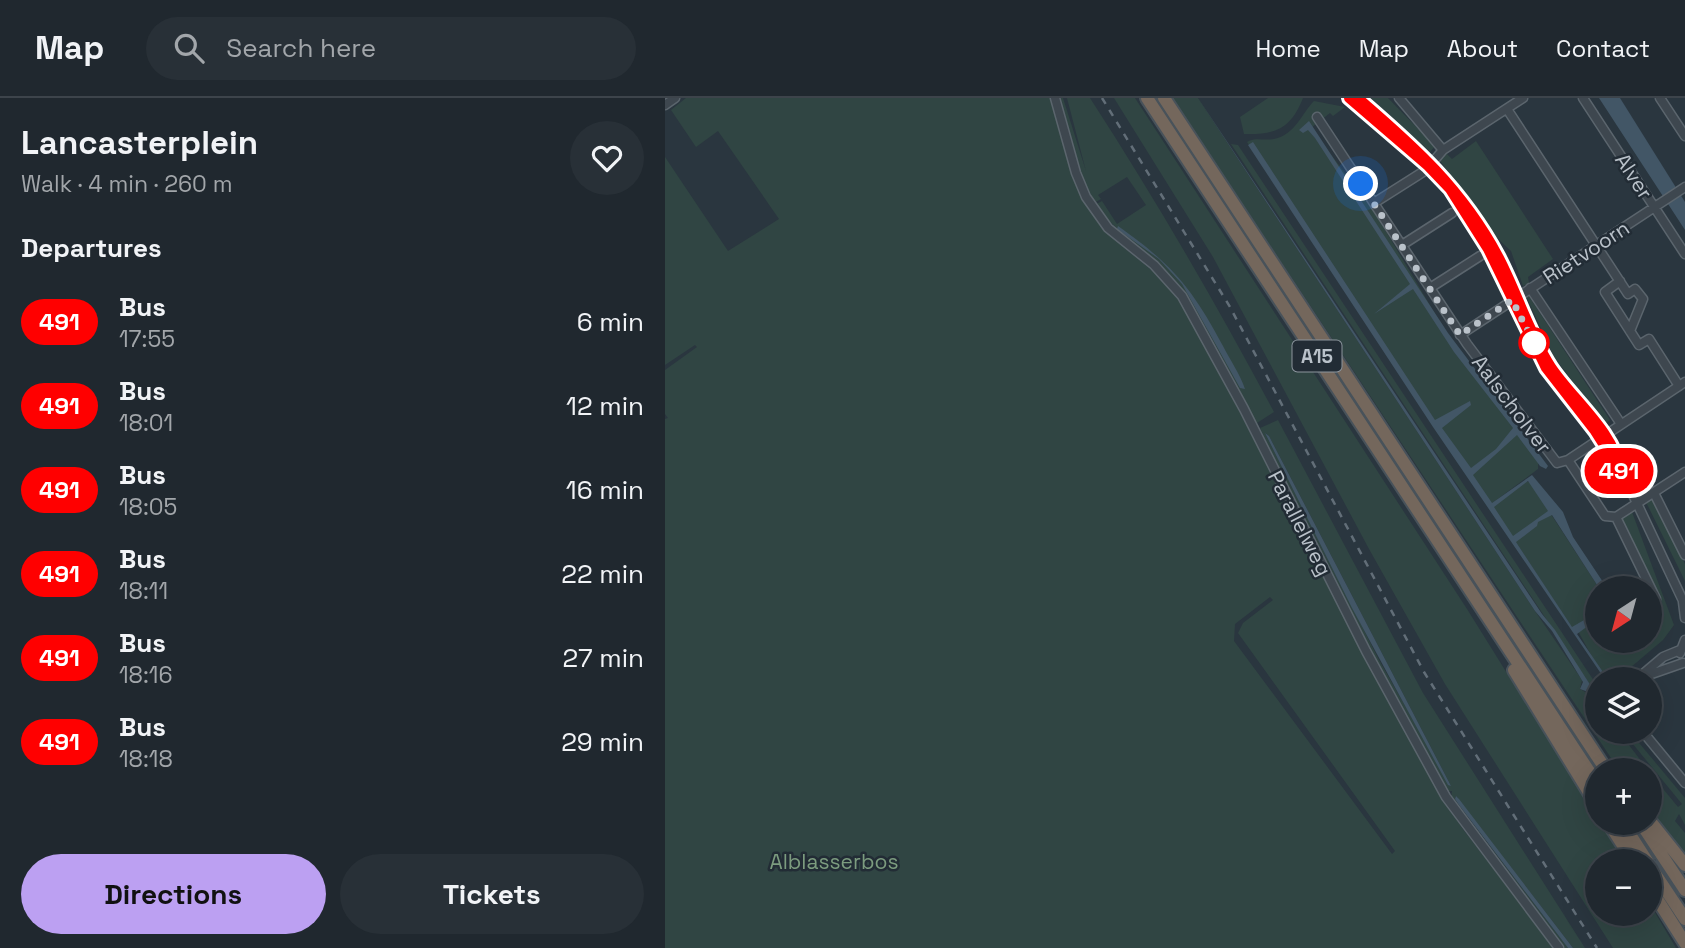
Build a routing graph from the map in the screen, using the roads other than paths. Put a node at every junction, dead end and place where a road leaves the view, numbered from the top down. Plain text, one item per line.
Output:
1 (675, 98) edge
2 (1055, 98) edge
3 (1147, 98) edge
4 (1164, 98) edge
5 (1349, 98) edge
6 (1358, 98) edge
7 (1399, 98) edge
8 (1523, 98) edge
9 (1583, 98) edge
10 (1660, 98) edge
11 (665, 105) edge
12 (1507, 109) junction
13 (1317, 117) dead end
14 (1685, 136) edge
15 (1443, 150) junction
16 (1430, 164) junction
17 (1682, 189) edge
18 (1374, 203) junction
19 (1654, 207) junction
20 (1452, 213) dead end
21 (1402, 245) junction
22 (1597, 246) junction
23 (1685, 254) edge
24 (1480, 256) dead end
25 (1619, 281) junction
26 (1430, 288) junction
27 (1530, 288) junction
28 (1515, 298) junction
29 (1630, 331) junction
30 (1460, 335) junction
31 (1682, 384) edge
32 (1622, 424) junction
33 (1602, 437) junction
34 (1568, 460) junction
35 (1685, 472) edge
36 (1654, 493) junction
37 (1636, 503) junction
38 (1615, 517) junction
39 (1685, 555) edge
40 (1645, 576) edge
41 (1684, 603) edge
42 (1486, 614) junction
43 (1685, 618) edge
44 (1685, 640) edge
45 (1680, 650) junction
46 (1684, 664) edge
47 (1651, 667) edge
48 (1662, 671) edge
49 (1565, 706) junction
50 (1653, 744) edge
51 (1598, 758) edge
52 (1605, 758) edge
53 (1585, 765) edge
54 (1685, 783) edge
55 (1585, 786) edge
56 (1649, 835) edge
57 (1661, 835) edge
58 (1685, 865) edge
59 (1662, 884) edge
60 (1685, 890) edge
61 (1662, 907) edge
62 (1685, 919) edge
63 (1670, 920) junction
64 (1685, 943) edge
65 (1559, 948) edge
66 (1683, 948) edge

1 - 11 street
2 - 65 street, Parallelweg
3 - 42 highway, A15
4 - 49 highway, A15
5 - 16 street
6 - 16 street
7 - 15 street
8 - 12 street
9 - 19 street, Alver
10 - 14 street
12 - 15 street
12 - 22 street
13 - 18 street, Aalscholver
15 - 16 street
16 - 18 street
16 - 28 street
17 - 19 street, Rietvoorn
18 - 21 street, Aalscholver
19 - 22 street, Rietvoorn
19 - 23 street, Alver
20 - 21 street
21 - 26 street, Aalscholver
22 - 25 street
22 - 27 street, Rietvoorn
24 - 26 street
25 - 29 street
25 - 29 street
26 - 30 street, Aalscholver
27 - 28 street, Rietvoorn
27 - 32 street
28 - 30 street, Aalscholver
28 - 33 street
29 - 31 street
30 - 34 street, Aalscholver
31 - 32 street
32 - 33 street
33 - 34 street
33 - 37 street
34 - 38 street
35 - 36 street
36 - 37 street
36 - 39 street
37 - 38 street
37 - 41 street
38 - 40 street
41 - 43 street
42 - 53 highway, A15
42 - 55 highway, A15
44 - 45 street
45 - 46 street
45 - 47 street
46 - 48 street
49 - 51 highway, A15
49 - 52 highway, A15
50 - 54 street
56 - 60 highway
57 - 58 highway
59 - 62 highway
61 - 63 highway
63 - 64 highway
63 - 66 highway

